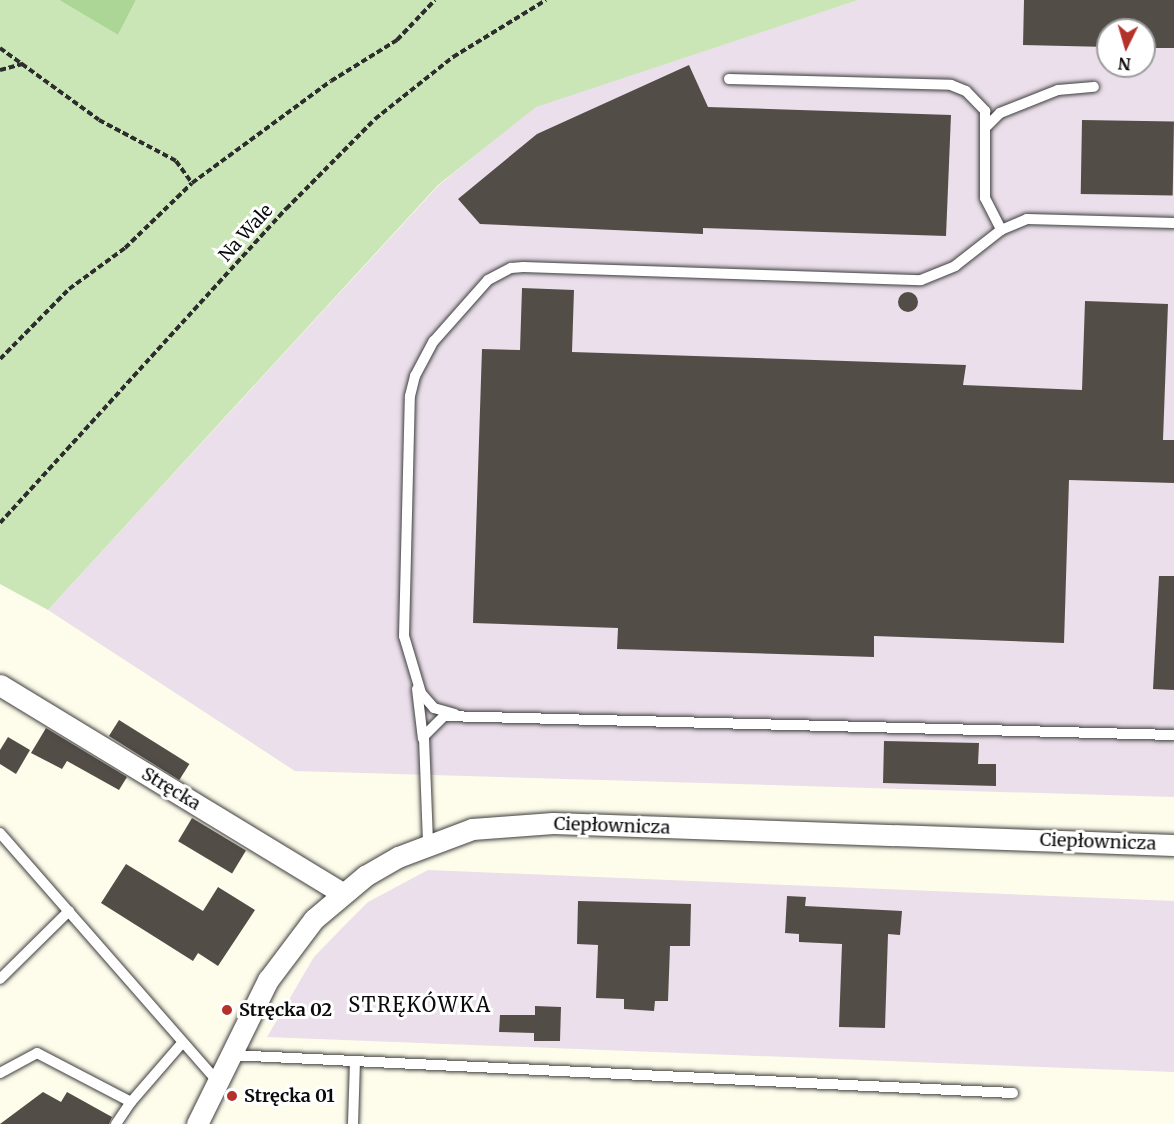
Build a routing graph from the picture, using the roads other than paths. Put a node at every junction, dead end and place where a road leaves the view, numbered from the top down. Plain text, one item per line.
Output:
1 (729, 79) dead end
2 (1094, 87) dead end
3 (987, 126) junction
4 (1174, 223) edge
5 (1001, 230) junction
6 (416, 681) junction
7 (0, 685) edge
8 (455, 714) junction
9 (1174, 735) edge
10 (423, 742) junction
11 (0, 832) edge
12 (428, 842) junction
13 (1174, 845) edge
14 (342, 893) junction
15 (69, 911) junction
16 (0, 979) edge
17 (183, 1042) junction
18 (230, 1055) junction
19 (355, 1061) junction
20 (0, 1073) edge
21 (217, 1081) junction
22 (1013, 1093) dead end
23 (131, 1102) junction
24 (117, 1124) edge
25 (197, 1124) edge
26 (353, 1124) edge

1 - 3 lane
2 - 3 lane
3 - 5 lane
4 - 5 lane
5 - 6 lane
6 - 8 lane
6 - 10 lane
7 - 14 street, Stręcka
8 - 9 lane
8 - 10 lane
10 - 12 lane
11 - 15 lane
12 - 13 street, Ciepłownicza
12 - 14 street, Ciepłownicza
14 - 18 street, Ciepłownicza
15 - 16 lane
15 - 17 lane
17 - 21 lane
17 - 23 lane
18 - 19 lane
18 - 21 street, Ciepłownicza
19 - 22 lane
19 - 26 lane
20 - 23 lane
21 - 25 street, Ciepłownicza
23 - 24 lane

